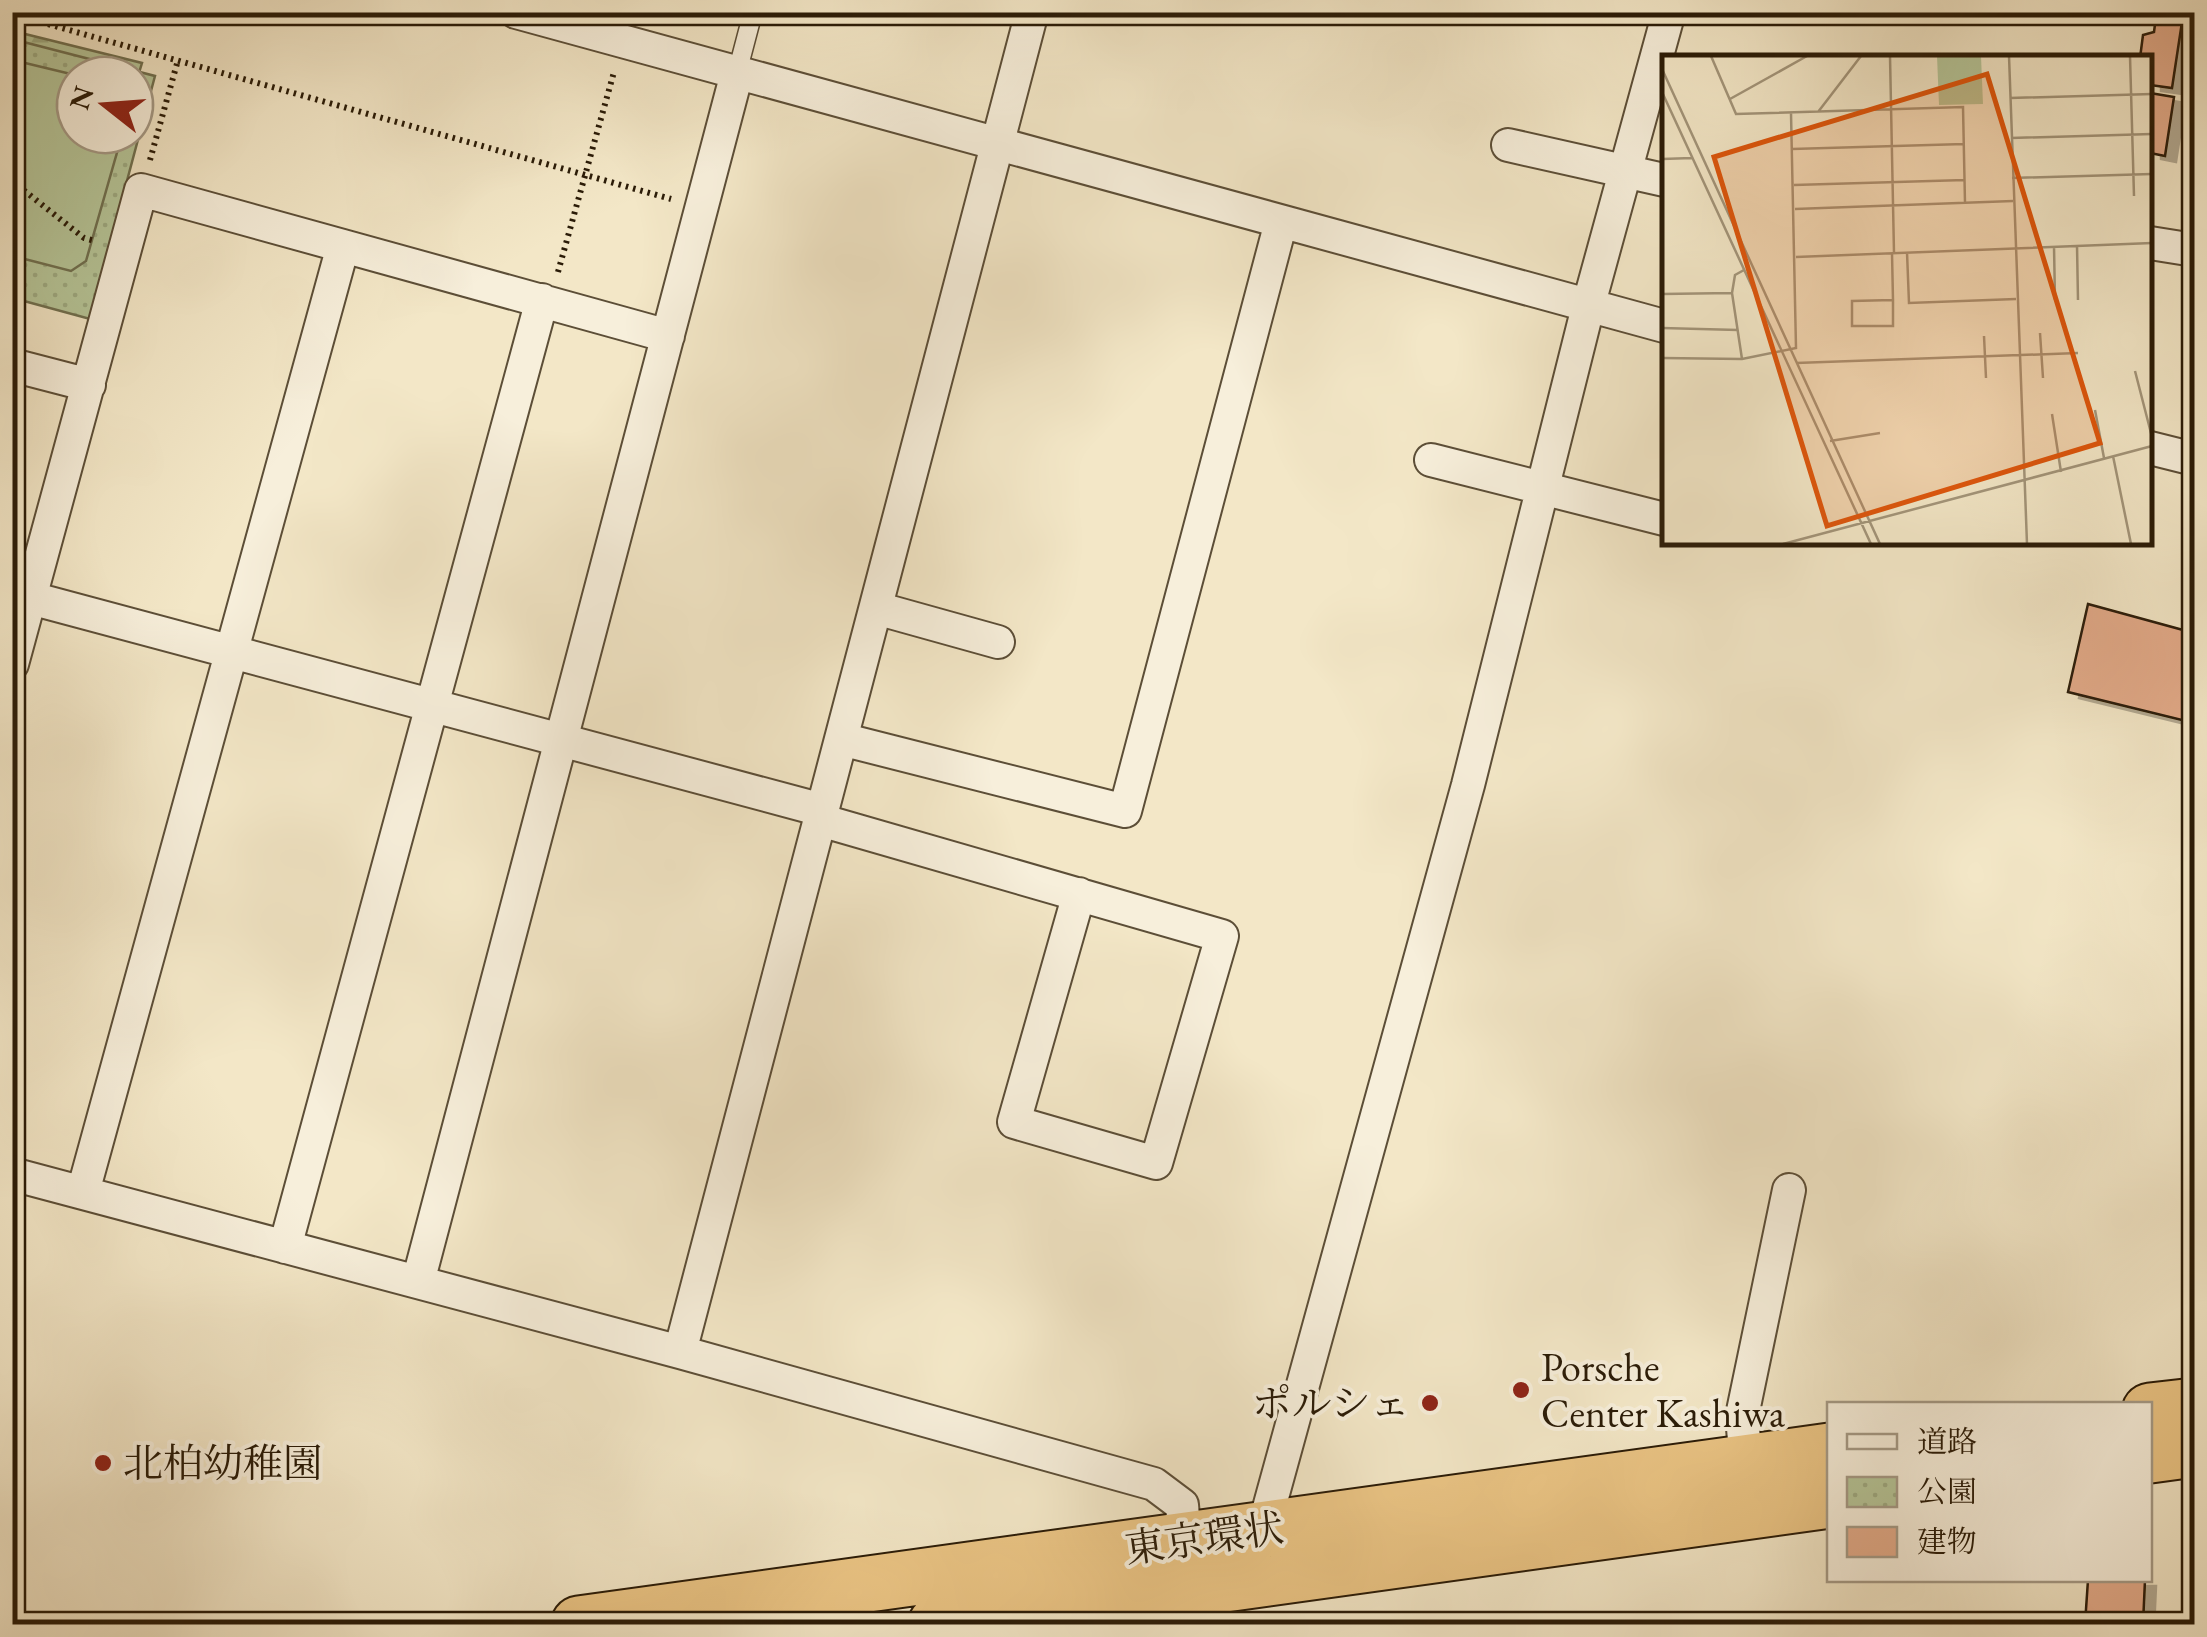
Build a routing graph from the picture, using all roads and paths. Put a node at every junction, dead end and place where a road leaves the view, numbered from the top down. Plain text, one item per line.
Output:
1 (516, 12) edge
2 (753, 12) edge
3 (1032, 12) edge
4 (1668, 12) edge
5 (12, 14) edge
6 (618, 31) edge
7 (178, 60) junction
8 (736, 73) junction
9 (996, 144) junction
10 (1508, 144) dead end
11 (1625, 171) junction
12 (586, 175) junction
13 (1662, 180) edge
14 (12, 181) edge
15 (141, 190) junction
16 (702, 208) junction
17 (1281, 222) junction
18 (2152, 243) edge
19 (344, 246) junction
20 (126, 250) junction
21 (2194, 250) edge
22 (546, 301) junction
23 (1588, 306) junction
24 (1662, 325) edge
25 (668, 336) junction
26 (12, 365) edge
27 (90, 385) junction
28 (2152, 448) edge
29 (2194, 459) edge
30 (1432, 460) dead end
31 (1543, 488) junction
32 (1662, 519) edge
33 (22, 596) edge
34 (876, 608) junction
35 (998, 642) dead end
36 (232, 652) junction
37 (12, 664) edge
38 (432, 706) junction
39 (841, 739) junction
40 (561, 740) junction
41 (821, 815) junction
42 (1080, 894) junction
43 (12, 1174) edge
44 (1789, 1190) dead end
45 (83, 1192) junction
46 (285, 1246) junction
47 (418, 1282) junction
48 (680, 1352) junction
49 (2194, 1406) edge
50 (2152, 1411) edge
51 (2194, 1449) edge
52 (1827, 1452) edge
53 (2152, 1455) edge
54 (1748, 1487) junction
55 (1827, 1500) edge
56 (1262, 1530) junction
57 (1180, 1585) edge
58 (579, 1624) edge
59 (936, 1624) edge

1 - 6 street
2 - 8 lane
3 - 9 street
4 - 11 street
5 - 7 path
6 - 8 street
6 - 12 path
7 - 12 path
7 - 15 path
8 - 9 street
8 - 16 street
9 - 17 street
9 - 34 street
10 - 11 street
11 - 13 street
11 - 23 street
12 - 16 path
12 - 22 path
14 - 20 path
15 - 19 street
15 - 20 street
16 - 25 street
17 - 23 street
17 - 39 street
18 - 21 street
19 - 22 street
19 - 36 street
20 - 27 street
22 - 25 street
22 - 38 street
23 - 24 street
23 - 31 street
25 - 40 street
26 - 27 street
27 - 33 street
28 - 29 street
30 - 31 street
31 - 32 street
31 - 56 street
33 - 36 street
33 - 37 street
34 - 35 street
34 - 39 street
36 - 38 street
36 - 45 street
38 - 40 street
38 - 46 street
39 - 41 street
40 - 41 street
40 - 47 street
41 - 42 street
41 - 48 street
42 - 42 street
43 - 45 street
44 - 54 street
45 - 46 street
46 - 47 street
47 - 48 street
48 - 57 street
49 - 50 highway
51 - 53 highway
52 - 54 highway, 東京環状
54 - 55 highway, 東京環状
54 - 56 highway, 東京環状
54 - 57 highway, 東京環状
56 - 57 highway, 東京環状
57 - 58 highway, 東京環状
57 - 59 highway, 東京環状

